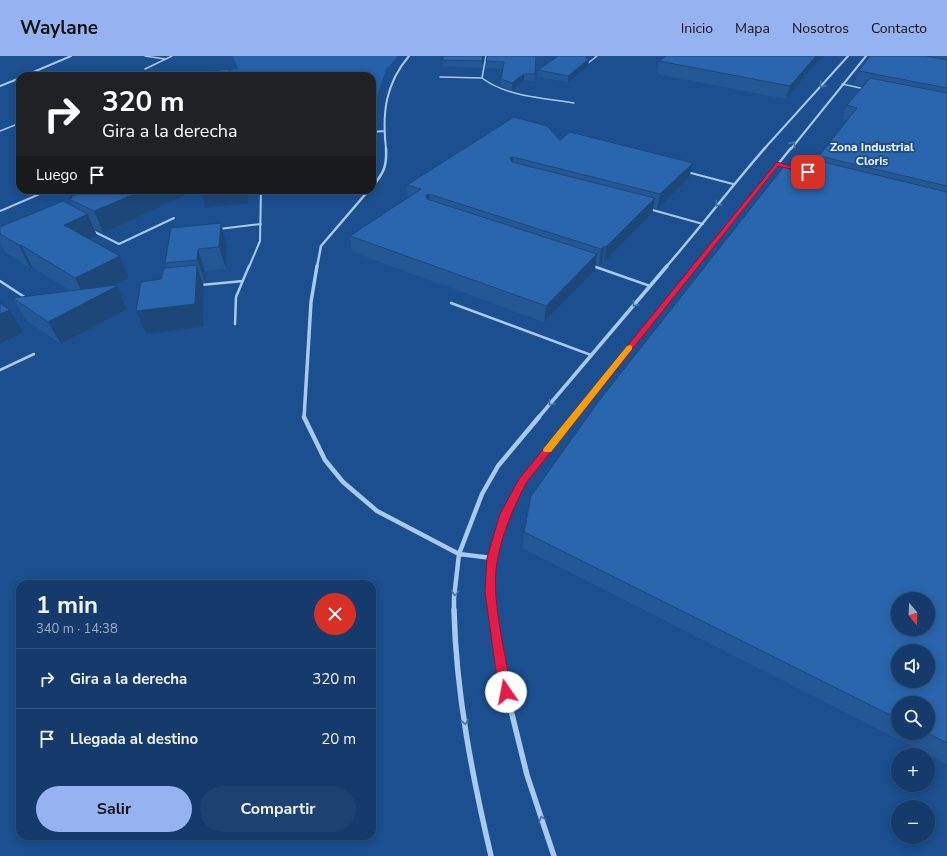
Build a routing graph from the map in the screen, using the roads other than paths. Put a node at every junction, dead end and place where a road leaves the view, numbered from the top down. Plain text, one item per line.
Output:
1 (71, 56) edge
2 (145, 56) edge
3 (172, 56) edge
4 (409, 56) edge
5 (486, 56) edge
6 (597, 56) edge
7 (848, 56) edge
8 (867, 56) edge
9 (166, 59) junction
10 (587, 64) edge
11 (145, 69) dead end
12 (33, 72) edge
13 (440, 77) dead end
14 (482, 78) junction
15 (16, 80) edge
16 (842, 84) junction
17 (0, 86) edge
18 (866, 89) edge
19 (574, 102) dead end
20 (16, 125) edge
21 (384, 131) junction
22 (0, 132) edge
23 (376, 132) edge
24 (777, 164) junction
25 (785, 166) edge
26 (687, 172) edge
27 (376, 182) edge
28 (733, 184) junction
29 (39, 194) edge
30 (261, 194) edge
31 (366, 194) edge
32 (643, 208) edge
33 (0, 211) edge
34 (174, 218) dead end
35 (261, 224) junction
36 (703, 224) junction
37 (217, 229) edge
38 (91, 230) edge
39 (591, 266) edge
40 (0, 281) edge
41 (243, 281) junction
42 (195, 286) edge
43 (650, 286) junction
44 (31, 301) edge
45 (451, 303) dead end
46 (235, 324) dead end
47 (34, 354) dead end
48 (591, 355) junction
49 (0, 370) edge
50 (459, 554) junction
51 (492, 558) junction
52 (491, 856) edge
53 (554, 856) edge

1 - 12 street
2 - 9 lane
3 - 9 lane
4 - 21 street
5 - 14 lane
6 - 10 lane
7 -> 28 street
8 - 16 street
9 - 11 lane
13 - 14 lane
14 - 19 lane
15 - 17 street
16 - 18 lane
24 -> 16 street
20 - 22 lane
21 - 23 street
21 - 27 street
24 - 25 street
24 - 51 street
26 - 28 lane
28 -> 36 street
29 - 33 lane
30 - 35 lane
31 - 50 street
32 - 36 lane
34 - 38 lane
35 - 37 lane
35 - 41 lane
36 - 43 street
39 - 43 lane
40 - 44 lane
41 - 42 lane
41 - 46 lane
43 -> 48 street
45 - 48 lane
47 - 49 lane
48 -> 50 street
50 - 51 street
50 -> 52 street
53 -> 51 street

